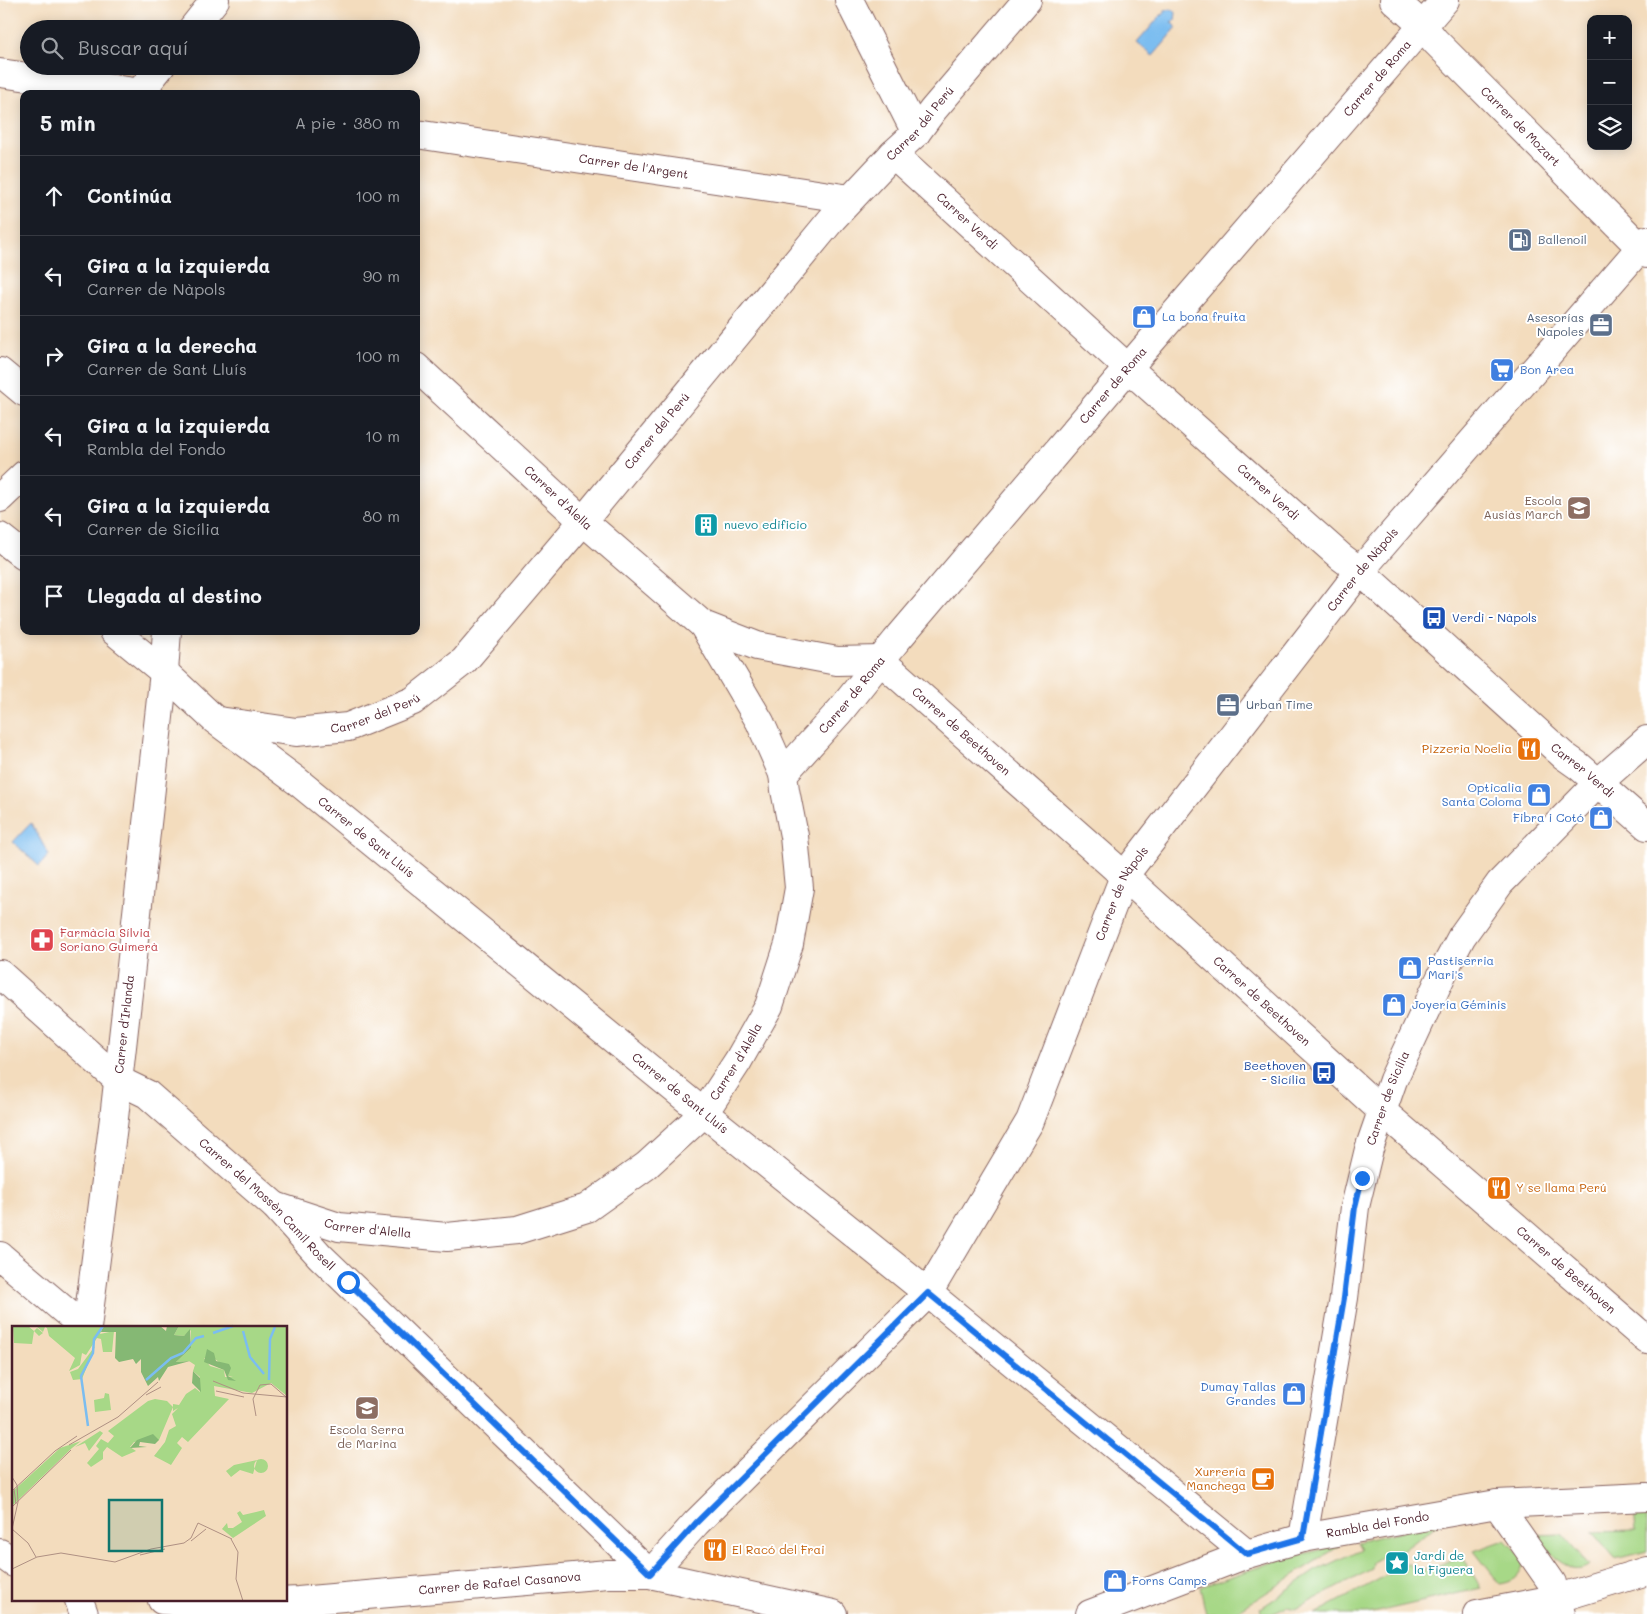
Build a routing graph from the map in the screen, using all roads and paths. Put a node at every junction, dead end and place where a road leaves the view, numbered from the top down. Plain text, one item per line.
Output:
1 (215, 0) edge
2 (849, 0) edge
3 (1027, 0) edge
4 (1394, 0) edge
5 (1445, 0) edge
6 (199, 20) edge
7 (1423, 26) junction
8 (0, 73) edge
9 (155, 75) edge
10 (122, 90) edge
11 (146, 90) edge
12 (916, 132) junction
13 (420, 135) edge
14 (893, 154) junction
15 (850, 199) junction
16 (1645, 247) edge
17 (1128, 368) junction
18 (420, 371) edge
19 (0, 372) edge
20 (20, 389) edge
21 (20, 479) edge
22 (0, 498) edge
23 (583, 521) junction
24 (0, 537) edge
25 (20, 553) edge
26 (1360, 571) junction
27 (703, 625) junction
28 (119, 635) edge
29 (167, 635) edge
30 (880, 660) junction
31 (164, 672) junction
32 (215, 720) junction
33 (1647, 740) edge
34 (783, 774) junction
35 (1598, 783) junction
36 (1647, 826) edge
37 (1124, 876) junction
38 (0, 974) edge
39 (118, 1080) junction
40 (1382, 1111) junction
41 (704, 1113) junction
42 (275, 1206) junction
43 (0, 1256) edge
44 (928, 1293) junction
45 (84, 1326) edge
46 (86, 1326) edge
47 (1647, 1340) edge
48 (1647, 1497) edge
49 (1497, 1504) junction
50 (1303, 1538) junction
51 (0, 1553) edge
52 (1247, 1554) junction
53 (12, 1561) edge
54 (1647, 1571) edge
55 (650, 1574) junction
56 (80, 1602) edge
57 (184, 1602) edge
58 (1558, 1607) edge
59 (84, 1614) edge
60 (833, 1614) edge
61 (1090, 1614) edge
62 (1477, 1614) edge

1 - 6 street
2 - 12 street
3 - 12 street, Carrer del Perú
4 - 7 street, Carrer de Mozart
5 - 7 street, Carrer de Roma
7 - 16 street, Carrer de Mozart
7 - 17 street, Carrer de Roma
8 - 10 street
9 - 11 street
12 - 14 street, Carrer del Perú
13 - 15 street, Carrer de l'Argent
14 - 15 street, Carrer del Perú
14 - 17 street, Carrer Verdi
15 - 23 street, Carrer del Perú
16 - 26 street, Carrer de Nàpols
17 - 26 street, Carrer Verdi
17 - 30 street, Carrer de Roma
18 - 23 street, Carrer d'Alella
19 - 20 street
21 - 22 street
23 - 27 street, Carrer d'Alella
23 - 32 street, Carrer del Perú
24 - 25 street
26 - 35 street, Carrer Verdi
26 - 37 street, Carrer de Nàpols
27 - 30 street, Carrer d'Alella
27 - 34 street, Carrer d'Alella
28 - 31 street, Carrer de Sant Lluís
29 - 31 street, Carrer d'Irlanda
30 - 34 street, Carrer de Roma
30 - 37 street, Carrer de Beethoven
31 - 32 street, Carrer de Sant Lluís
31 - 39 street, Carrer d'Irlanda
32 - 41 street, Carrer de Sant Lluís
33 - 35 street, Carrer de Sicília
34 - 41 street, Carrer d'Alella
35 - 36 street, Carrer Verdi
35 - 40 street, Carrer de Sicília
37 - 40 street, Carrer de Beethoven
37 - 44 street, Carrer de Nàpols
38 - 39 street, Carrer del Mossèn Camil Rosell
39 - 42 street, Carrer del Mossèn Camil Rosell
39 - 46 street, Carrer d'Irlanda
40 - 47 street, Carrer de Beethoven
40 - 50 street, Carrer de Sicília
41 - 42 street, Carrer d'Alella
41 - 44 street, Carrer de Sant Lluís
42 - 55 street, Carrer del Mossèn Camil Rosell
43 - 45 street
44 - 52 street, Carrer de Sant Lluís
44 - 55 street, Carrer de Nàpols
48 - 49 street, Rambla del Fondo
49 - 50 street, Rambla del Fondo
49 - 58 street
50 - 52 street, Rambla del Fondo
51 - 53 street
52 - 61 street, Rambla del Fondo
54 - 58 street
55 - 57 street, Carrer de Rafael Casanova
55 - 60 street, Carrer de Rafael Casanova
56 - 59 street
58 - 62 street

